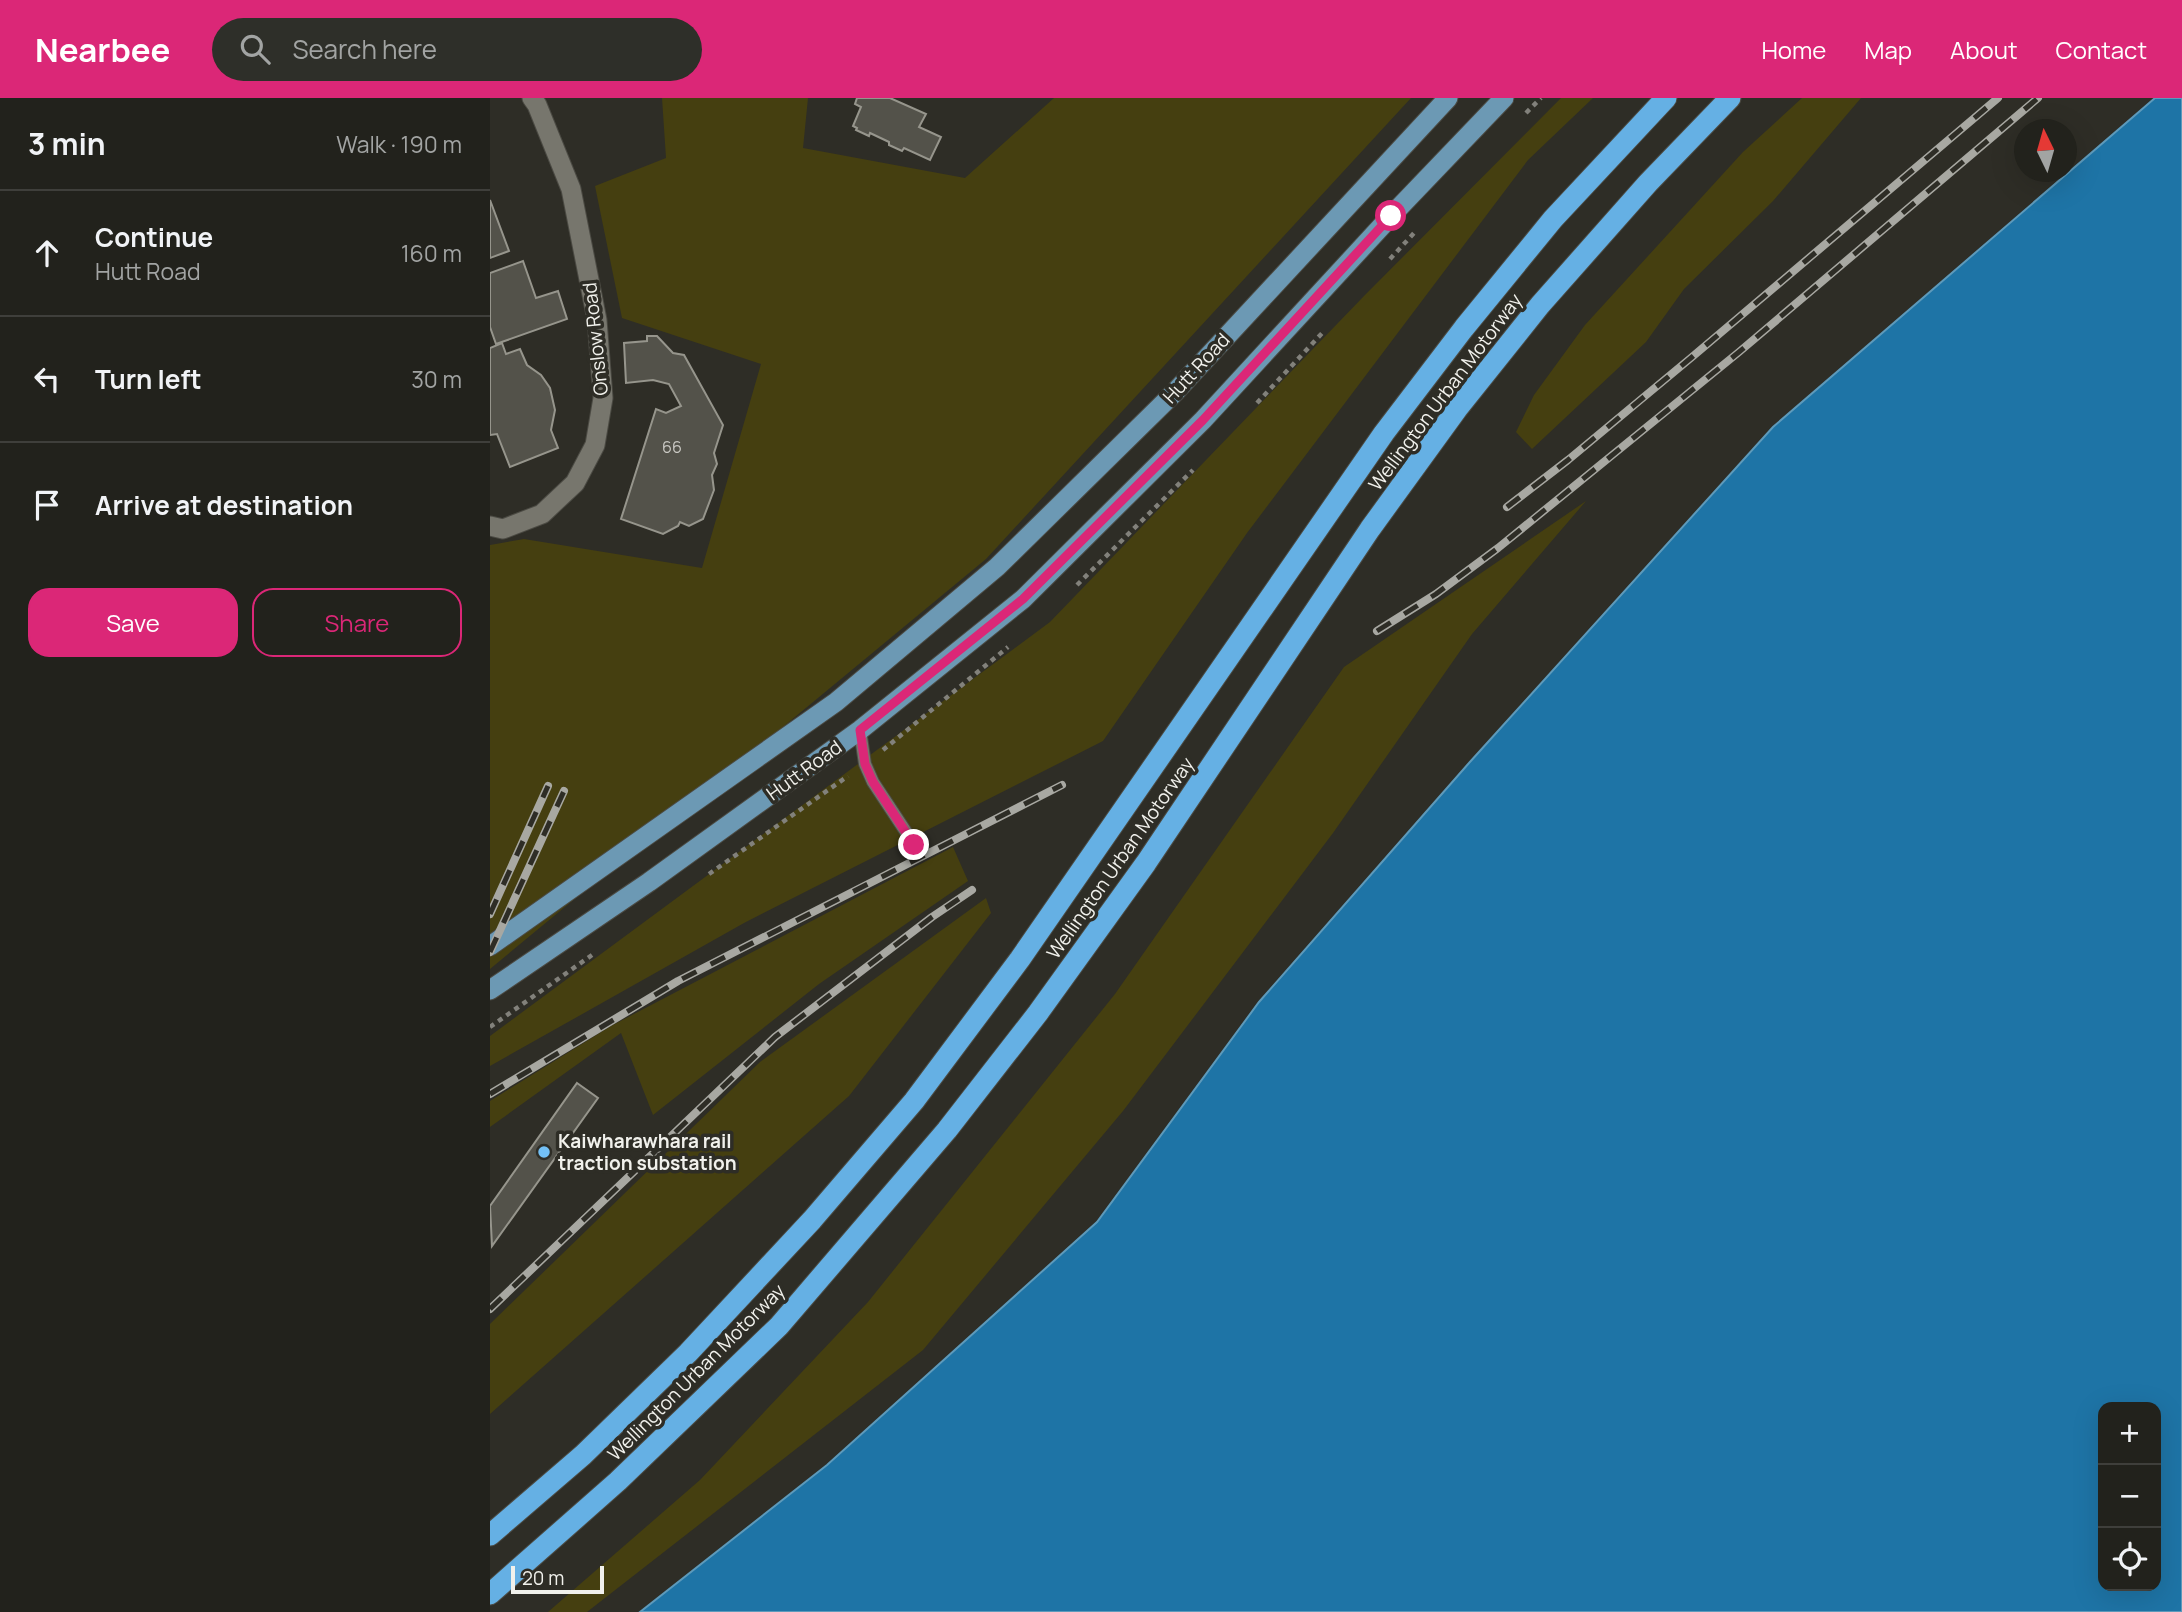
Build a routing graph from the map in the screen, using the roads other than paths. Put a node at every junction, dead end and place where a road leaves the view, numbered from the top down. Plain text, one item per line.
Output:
1 (532, 98) edge
2 (1448, 98) edge
3 (1504, 98) edge
4 (1666, 98) edge
5 (1730, 98) edge
6 (490, 526) edge
7 (860, 730) junction
8 (914, 845) dead end
9 (490, 946) edge
10 (490, 990) edge
11 (490, 1535) edge
12 (490, 1594) edge

1 - 6 main road, Onslow Road
2 - 9 main road, Hutt Road
3 - 7 main road, Hutt Road
4 - 11 highway, Wellington Urban Motorway
5 - 12 highway, Wellington Urban Motorway
7 - 8 lane
7 - 10 main road, Hutt Road

